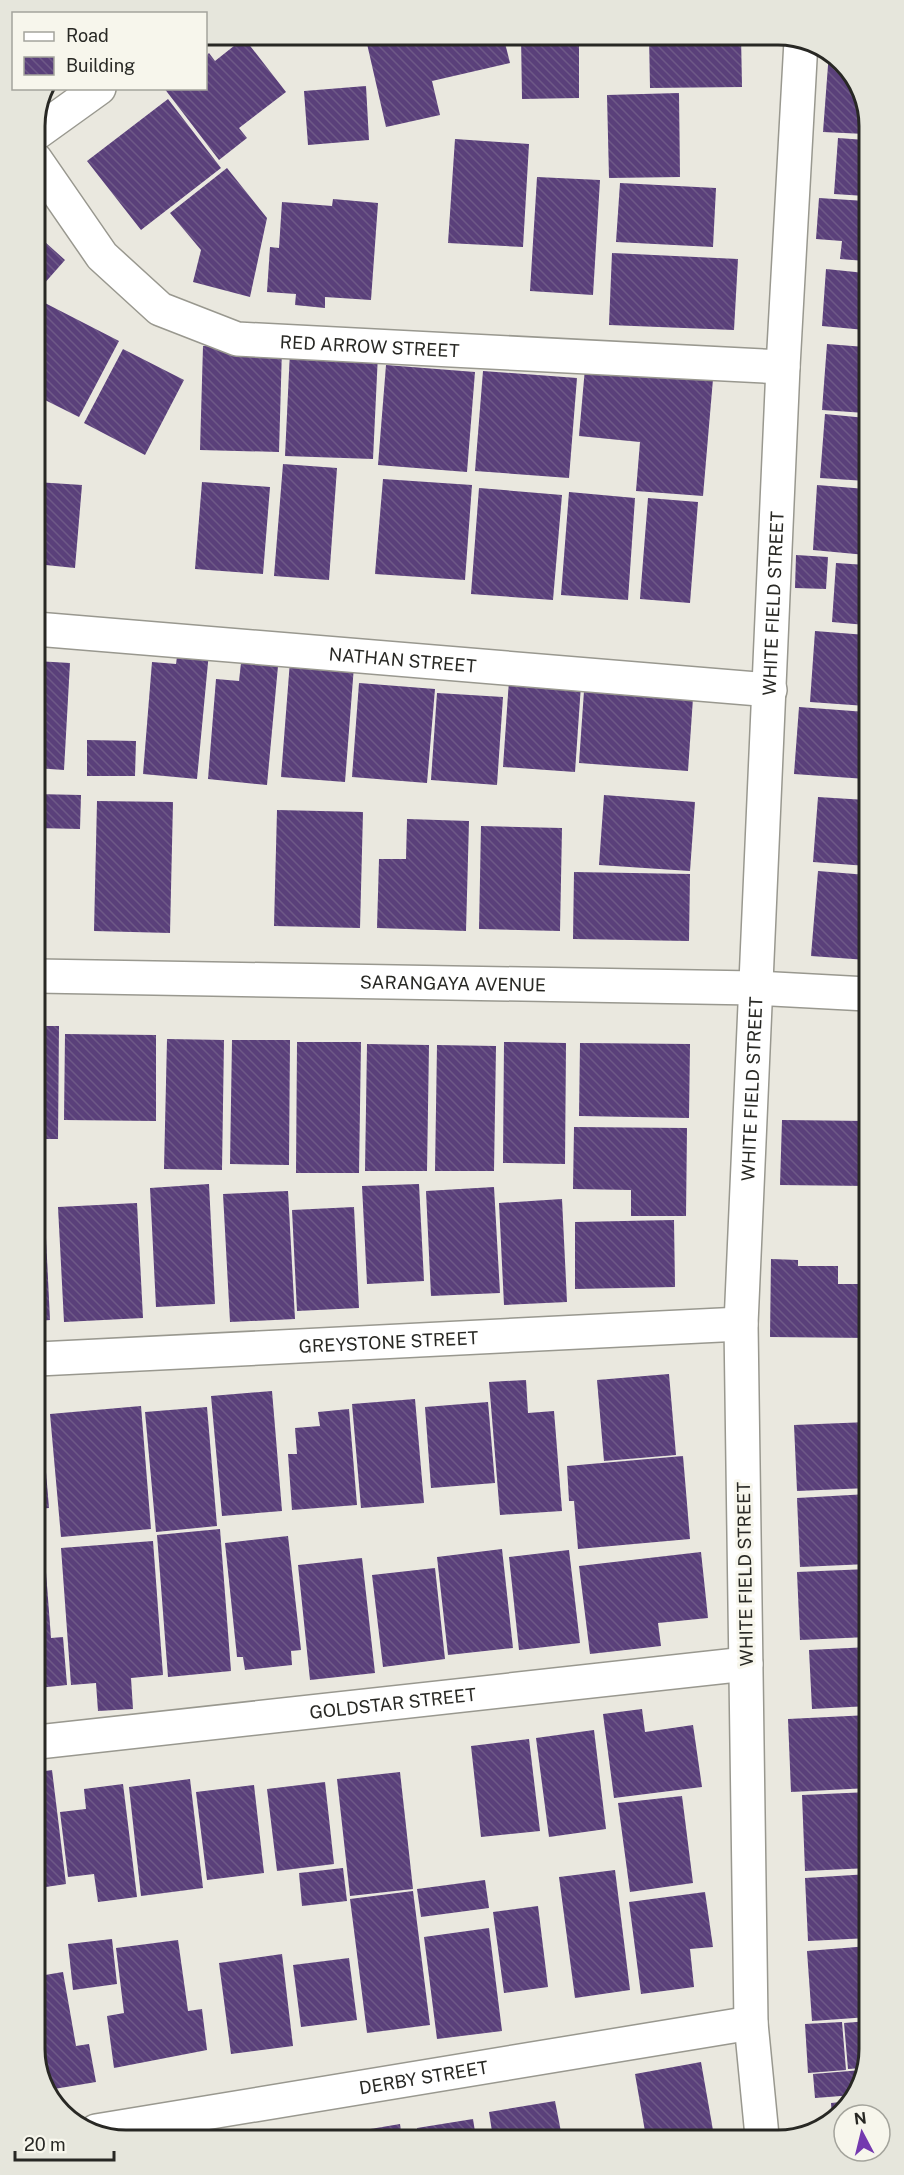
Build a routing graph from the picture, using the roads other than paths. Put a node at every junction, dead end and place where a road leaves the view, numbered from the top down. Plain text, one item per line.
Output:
1 (801, 48) edge
2 (96, 90) edge
3 (45, 127) edge
4 (45, 173) edge
5 (783, 367) junction
6 (45, 630) edge
7 (770, 690) junction
8 (45, 976) edge
9 (755, 988) junction
10 (859, 994) edge
11 (741, 1324) junction
12 (45, 1359) edge
13 (746, 1664) junction
14 (45, 1741) edge
15 (751, 2023) junction
16 (112, 2128) edge
17 (761, 2130) edge

1 - 5 street, WHITE FIELD STREET
2 - 3 street
4 - 5 street, RED ARROW STREET
5 - 7 street, WHITE FIELD STREET
6 - 7 street, NATHAN STREET
7 - 9 street, WHITE FIELD STREET
8 - 9 street, SARANGAYA AVENUE
9 - 10 street, SARANGAYA AVENUE
9 - 11 street, WHITE FIELD STREET
11 - 12 street, GREYSTONE STREET
11 - 13 street, WHITE FIELD STREET
13 - 14 street, GOLDSTAR STREET
13 - 15 street, WHITE FIELD STREET
15 - 16 street, DERBY STREET
15 - 17 street, WHITE FIELD STREET

